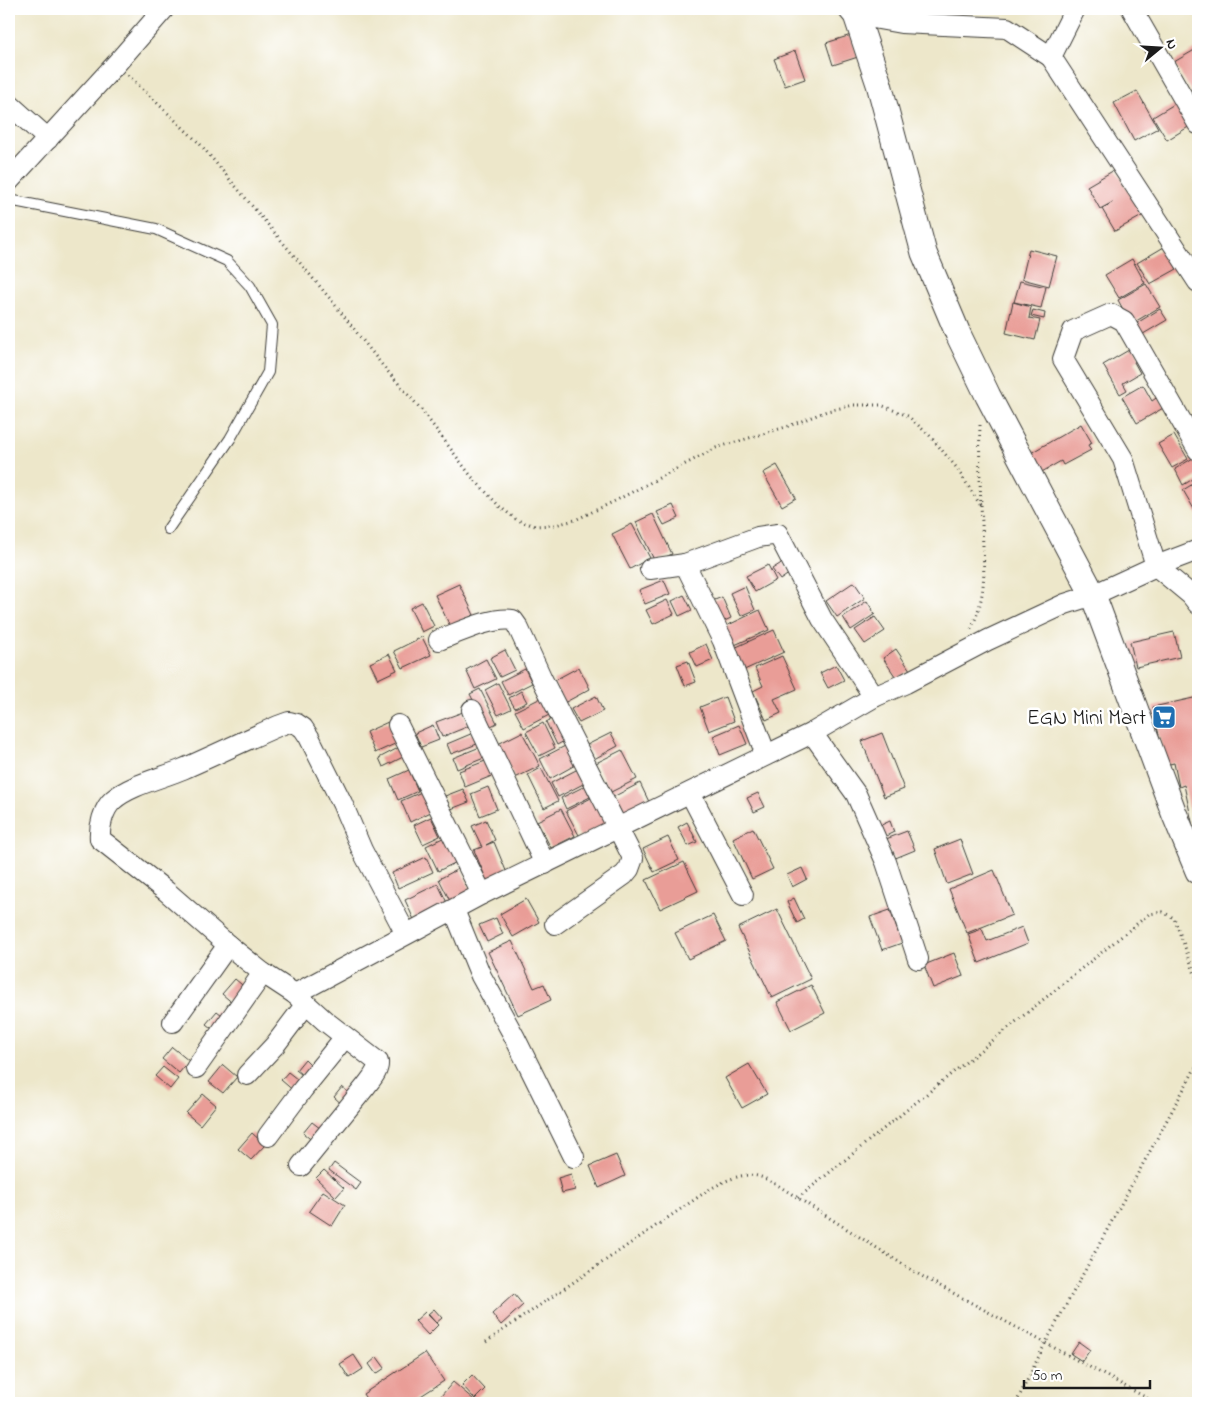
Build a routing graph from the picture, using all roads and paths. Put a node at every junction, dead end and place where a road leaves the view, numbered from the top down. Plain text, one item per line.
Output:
1 (164, 9) edge
2 (1075, 9) edge
3 (1132, 9) edge
4 (854, 12) edge
5 (1051, 57) junction
6 (116, 64) junction
7 (9, 104) edge
8 (1198, 124) edge
9 (48, 138) junction
10 (9, 180) edge
11 (9, 200) edge
12 (1198, 282) edge
13 (988, 396) junction
14 (1198, 450) edge
15 (981, 506) junction
16 (168, 529) dead end
17 (1198, 550) edge
18 (686, 564) junction
19 (1156, 566) junction
20 (650, 569) dead end
21 (1092, 595) junction
22 (1198, 604) edge
23 (439, 640) dead end
24 (958, 656) junction
25 (874, 697) junction
26 (472, 710) dead end
27 (398, 725) dead end
28 (812, 733) junction
29 (766, 755) junction
30 (690, 793) junction
31 (618, 827) junction
32 (545, 864) junction
33 (1198, 871) edge
34 (482, 894) junction
35 (743, 895) dead end
36 (454, 910) junction
37 (555, 924) dead end
38 (406, 934) junction
39 (228, 945) junction
40 (918, 959) dead end
41 (263, 973) junction
42 (1198, 982) edge
43 (301, 999) junction
44 (173, 1022) dead end
45 (345, 1037) junction
46 (1198, 1063) edge
47 (196, 1068) dead end
48 (247, 1075) dead end
49 (268, 1136) dead end
50 (574, 1158) dead end
51 (301, 1166) dead end
52 (798, 1198) junction
53 (486, 1342) dead end
54 (1046, 1342) junction
55 (1016, 1403) edge
56 (1156, 1403) edge

1 - 6 street
2 - 5 street
3 - 8 street
4 - 5 street
4 - 13 street
5 - 12 street
6 - 9 street
6 - 15 path
7 - 9 street
9 - 10 street
11 - 16 lane
13 - 15 path
13 - 21 street
14 - 19 street
15 - 24 path
17 - 19 street
18 - 20 street
18 - 25 street
18 - 29 street
19 - 21 street
19 - 22 street
21 - 24 street
21 - 33 street
23 - 31 street
24 - 25 street
25 - 28 street
26 - 32 street
27 - 34 street
28 - 29 street
28 - 40 street
29 - 30 street
30 - 31 street
30 - 35 street
31 - 32 street
31 - 37 street
32 - 34 street
34 - 36 street
36 - 38 street
36 - 50 street
38 - 39 street
38 - 43 street
39 - 41 street
39 - 44 street
41 - 43 street
41 - 47 street
42 - 52 path
43 - 45 street
43 - 48 street
45 - 49 street
45 - 51 street
46 - 54 path
52 - 53 path
52 - 54 path
54 - 55 path
54 - 56 path

